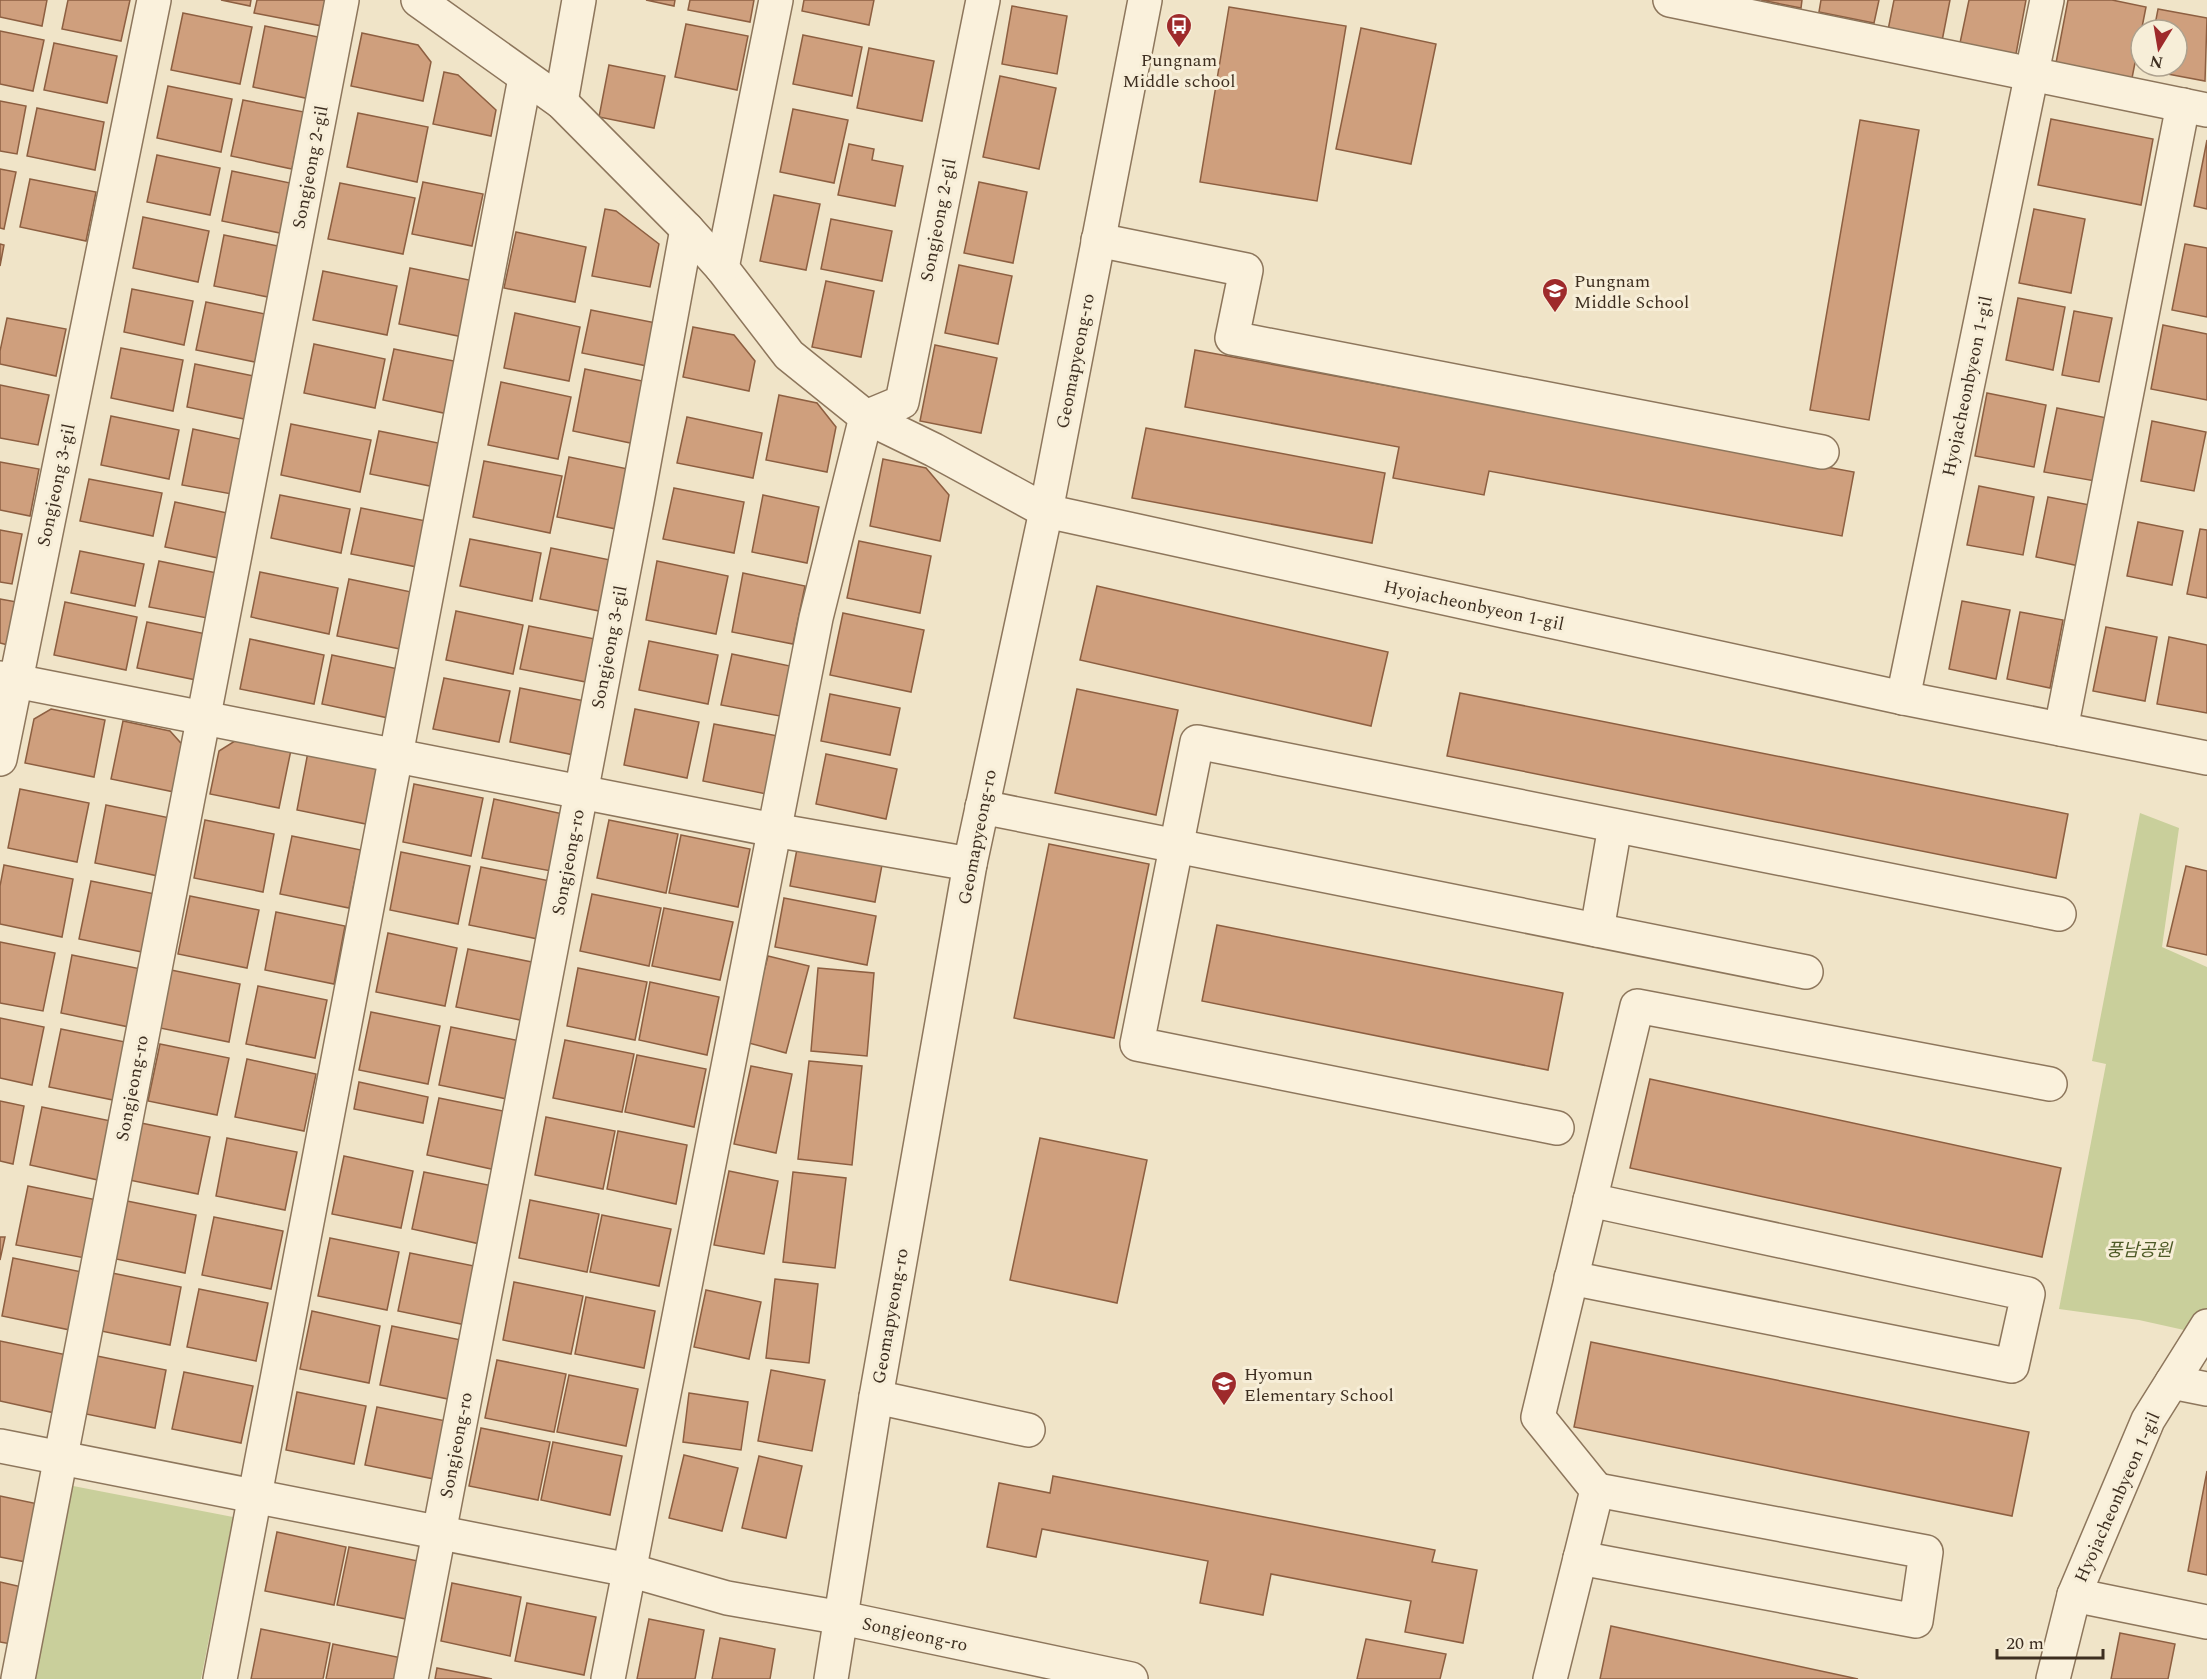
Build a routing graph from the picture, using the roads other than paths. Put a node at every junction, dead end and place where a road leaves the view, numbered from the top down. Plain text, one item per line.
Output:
1 (154, 0) edge
2 (342, 0) edge
3 (418, 0) edge
4 (579, 0) edge
5 (776, 0) edge
6 (983, 0) edge
7 (1145, 0) edge
8 (1670, 0) edge
9 (2047, 0) edge
10 (2032, 74) junction
11 (525, 78) junction
12 (561, 102) junction
13 (2195, 107) edge
14 (687, 229) junction
15 (1098, 240) junction
16 (722, 268) junction
17 (866, 417) junction
18 (1822, 452) dead end
19 (1046, 511) junction
20 (8, 679) edge
21 (1903, 698) junction
22 (204, 718) junction
23 (2061, 729) junction
24 (396, 756) junction
25 (2207, 758) edge
26 (0, 759) edge
27 (581, 792) junction
28 (982, 807) junction
29 (1615, 826) junction
30 (774, 830) junction
31 (1176, 846) junction
32 (970, 864) junction
33 (2059, 914) dead end
34 (1597, 930) junction
35 (1806, 972) dead end
36 (2050, 1084) dead end
37 (1557, 1128) dead end
38 (1590, 1200) junction
39 (1571, 1278) junction
40 (2207, 1326) edge
41 (2172, 1382) junction
42 (2207, 1389) edge
43 (876, 1397) junction
44 (1028, 1430) dead end
45 (0, 1446) edge
46 (61, 1458) junction
47 (1597, 1490) junction
48 (255, 1496) junction
49 (439, 1532) junction
50 (1580, 1558) junction
51 (629, 1570) junction
52 (2074, 1595) junction
53 (842, 1618) junction
54 (2207, 1622) edge
55 (18, 1679) edge
56 (220, 1679) edge
57 (411, 1679) edge
58 (608, 1679) edge
59 (831, 1679) edge
60 (1131, 1679) edge
61 (1550, 1679) edge
62 (2053, 1679) edge

1 - 20 street, Songjeong 3-gil
2 - 22 street, Songjeong 2-gil
3 - 11 street
4 - 12 street
5 - 16 street
6 - 17 street, Songjeong 2-gil
7 - 15 street, Geomapyeong-ro
8 - 10 street
9 - 10 street, Hyojacheonbyeon 1-gil
10 - 13 street
10 - 21 street, Hyojacheonbyeon 1-gil
11 - 12 street
11 - 24 street
12 - 14 street
13 - 23 street
14 - 16 street
14 - 27 street, Songjeong 3-gil
15 - 18 street
15 - 19 street, Geomapyeong-ro
16 - 17 street
17 - 19 street
17 - 30 street
19 - 21 street, Hyojacheonbyeon 1-gil
19 - 28 street, Geomapyeong-ro
20 - 22 street
20 - 26 street
21 - 23 street, Hyojacheonbyeon 1-gil
22 - 24 street
22 - 46 street, Songjeong-ro
23 - 25 street, Hyojacheonbyeon 1-gil
24 - 27 street
24 - 48 street
27 - 30 street
27 - 49 street, Songjeong-ro
28 - 31 street
28 - 32 street, Geomapyeong-ro
29 - 31 street
29 - 33 street
29 - 34 street
30 - 32 street
30 - 51 street
31 - 34 street
31 - 37 street
32 - 43 street, Geomapyeong-ro
34 - 35 street
36 - 38 street
38 - 39 street
38 - 39 street
39 - 47 street
40 - 41 street, Hyojacheonbyeon 1-gil
41 - 42 street
41 - 52 street, Hyojacheonbyeon 1-gil
43 - 44 street
43 - 53 street, Geomapyeong-ro
45 - 46 street, Songjeong-ro
46 - 48 street, Songjeong-ro
46 - 55 street, Songjeong-ro
47 - 50 street
47 - 50 street
48 - 49 street, Songjeong-ro
48 - 56 street
49 - 51 street, Songjeong-ro
49 - 57 street, Songjeong-ro
50 - 61 street
51 - 53 street, Songjeong-ro
51 - 58 street
52 - 54 street
52 - 62 street, Hyojacheonbyeon 1-gil
53 - 59 street, Geomapyeong-ro
53 - 60 street, Songjeong-ro

